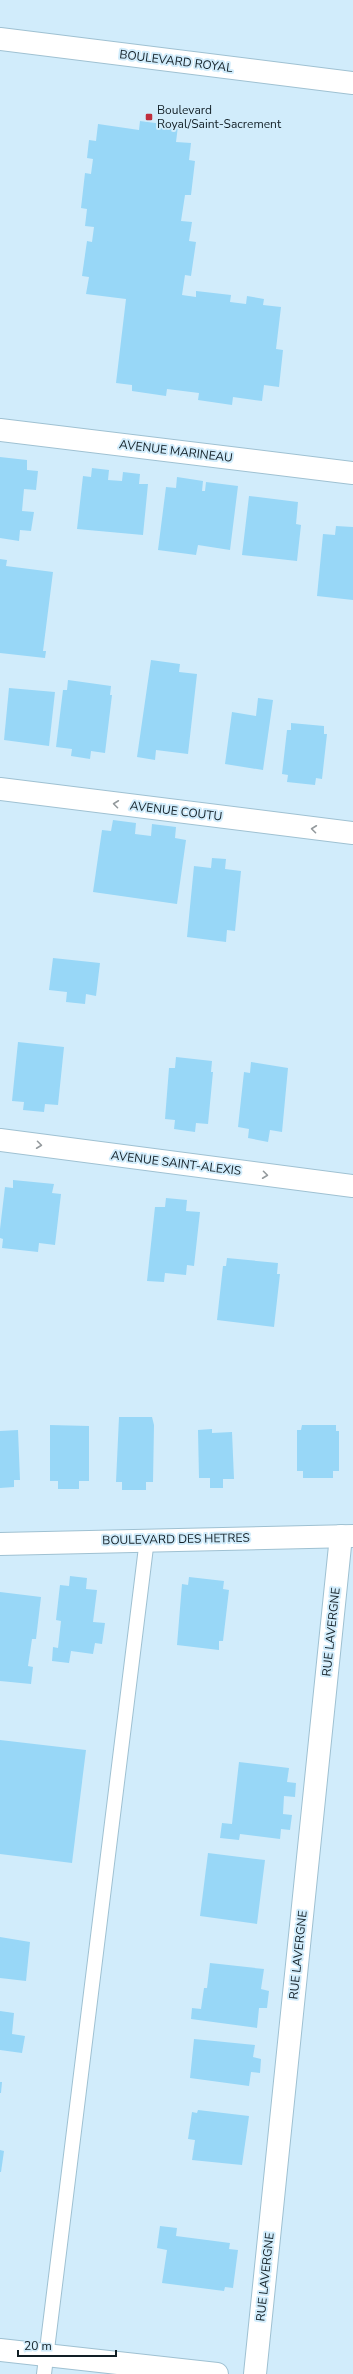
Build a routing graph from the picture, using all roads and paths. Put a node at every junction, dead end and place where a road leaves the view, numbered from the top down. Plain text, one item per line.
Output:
1 (0, 39) edge
2 (353, 83) edge
3 (0, 430) edge
4 (353, 473) edge
5 (0, 789) edge
6 (353, 834) edge
7 (0, 1140) edge
8 (353, 1186) edge
9 (347, 1536) edge
10 (147, 1539) junction
11 (0, 1544) edge
12 (0, 2350) edge
13 (45, 2364) edge
14 (217, 2374) edge
15 (254, 2374) edge

1 - 2 street, BOULEVARD ROYAL
3 - 4 street, AVENUE MARINEAU
6 -> 5 street, AVENUE COUTU
7 -> 8 street, AVENUE SAINT-ALEXIS
9 - 10 street, BOULEVARD DES HETRES
9 - 15 street, RUE LAVERGNE
10 - 11 street, BOULEVARD DES HETRES
10 - 13 lane
12 - 13 street
13 - 14 street

